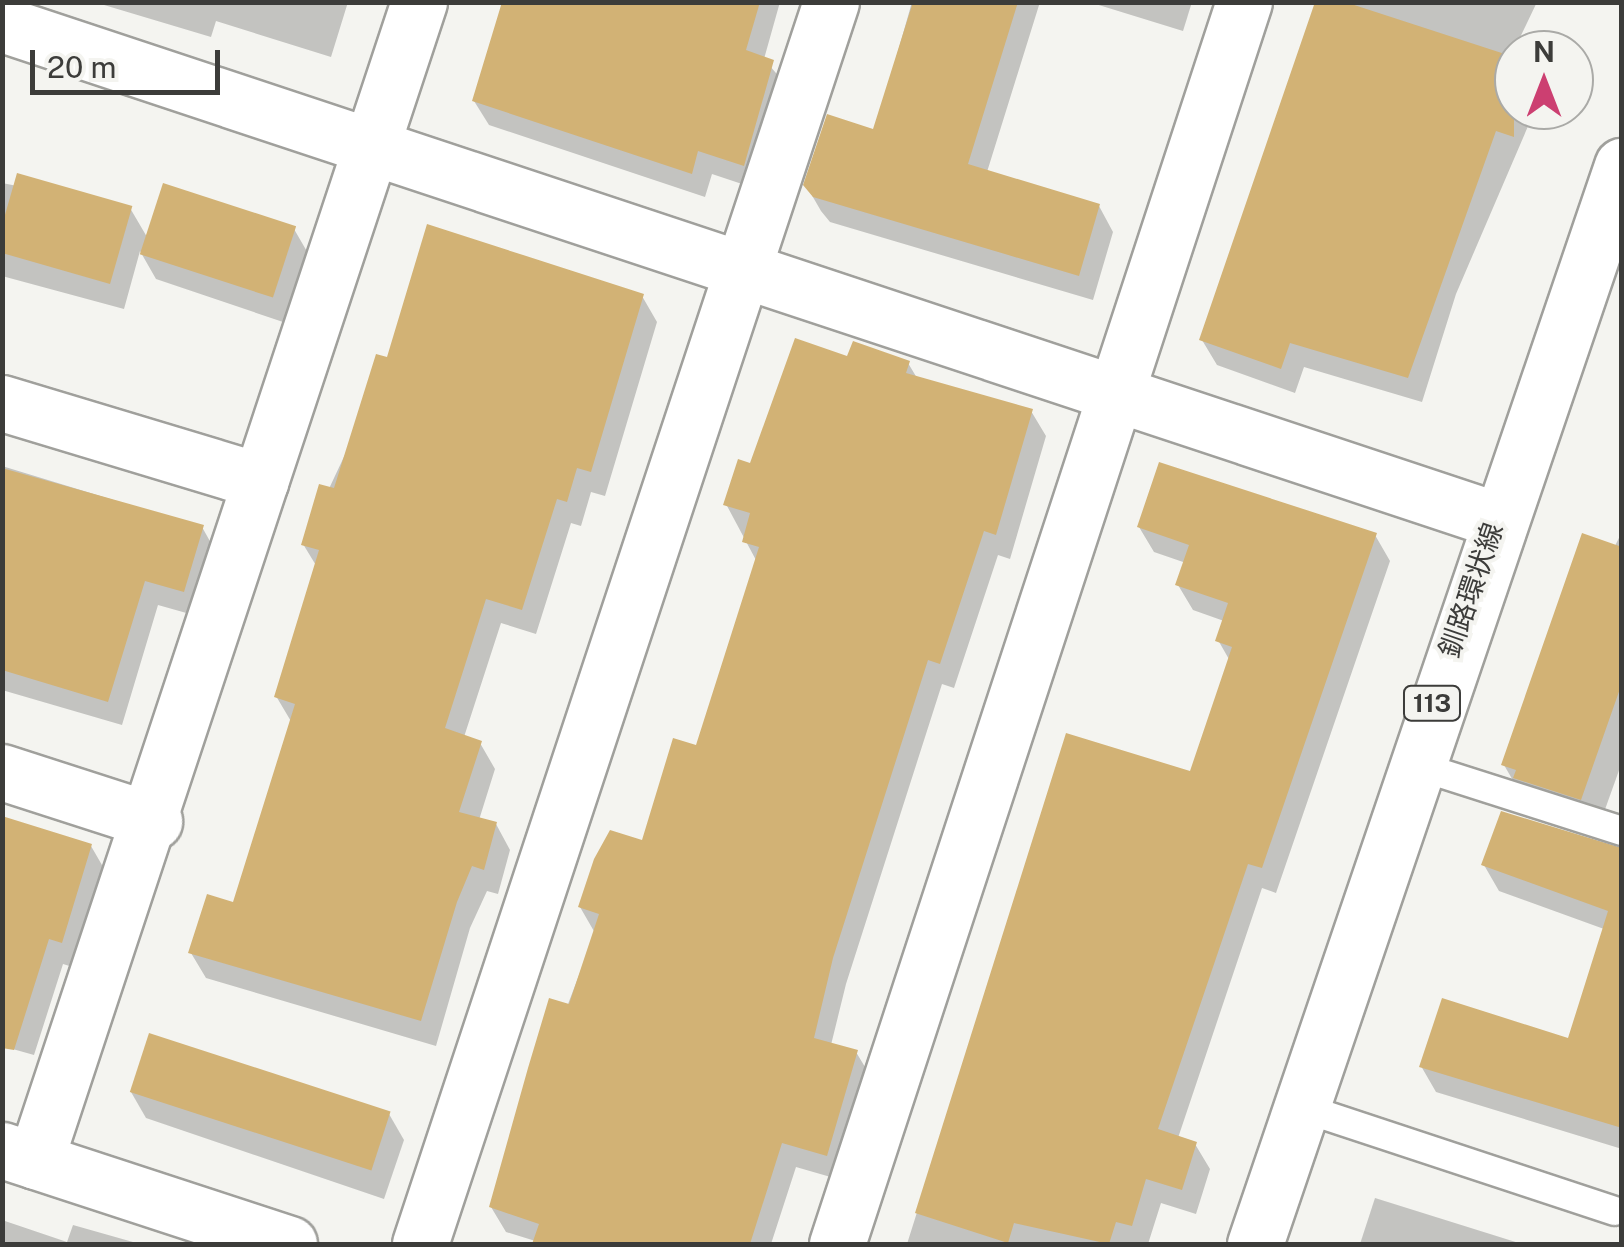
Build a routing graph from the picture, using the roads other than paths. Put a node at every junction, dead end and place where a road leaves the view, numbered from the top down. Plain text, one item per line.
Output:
1 (419, 2) edge
2 (831, 2) edge
3 (1244, 2) edge
4 (2, 24) edge
5 (372, 146) junction
6 (1622, 166) edge
7 (743, 270) junction
8 (1116, 394) junction
9 (2, 403) edge
10 (260, 482) junction
11 (1494, 520) junction
12 (1412, 764) junction
13 (2, 772) edge
14 (154, 821) junction
15 (1622, 832) edge
16 (1300, 1107) junction
17 (19, 1156) edge
18 (1614, 1211) dead end
19 (288, 1244) edge
20 (420, 1244) edge
21 (837, 1244) edge
22 (1255, 1244) edge

1 - 5 street
2 - 7 street
3 - 8 street
4 - 5 street
5 - 7 street
5 - 10 street
6 - 11 street, 釧路環状線 / 113
7 - 8 street
7 - 20 street
8 - 11 street
8 - 21 street
9 - 10 street
10 - 14 street
11 - 12 street, 釧路環状線 / 113
12 - 15 lane
12 - 16 street, 釧路環状線 / 113
13 - 14 street
14 - 17 street
16 - 18 lane
16 - 22 street, 釧路環状線 / 113
17 - 19 street

